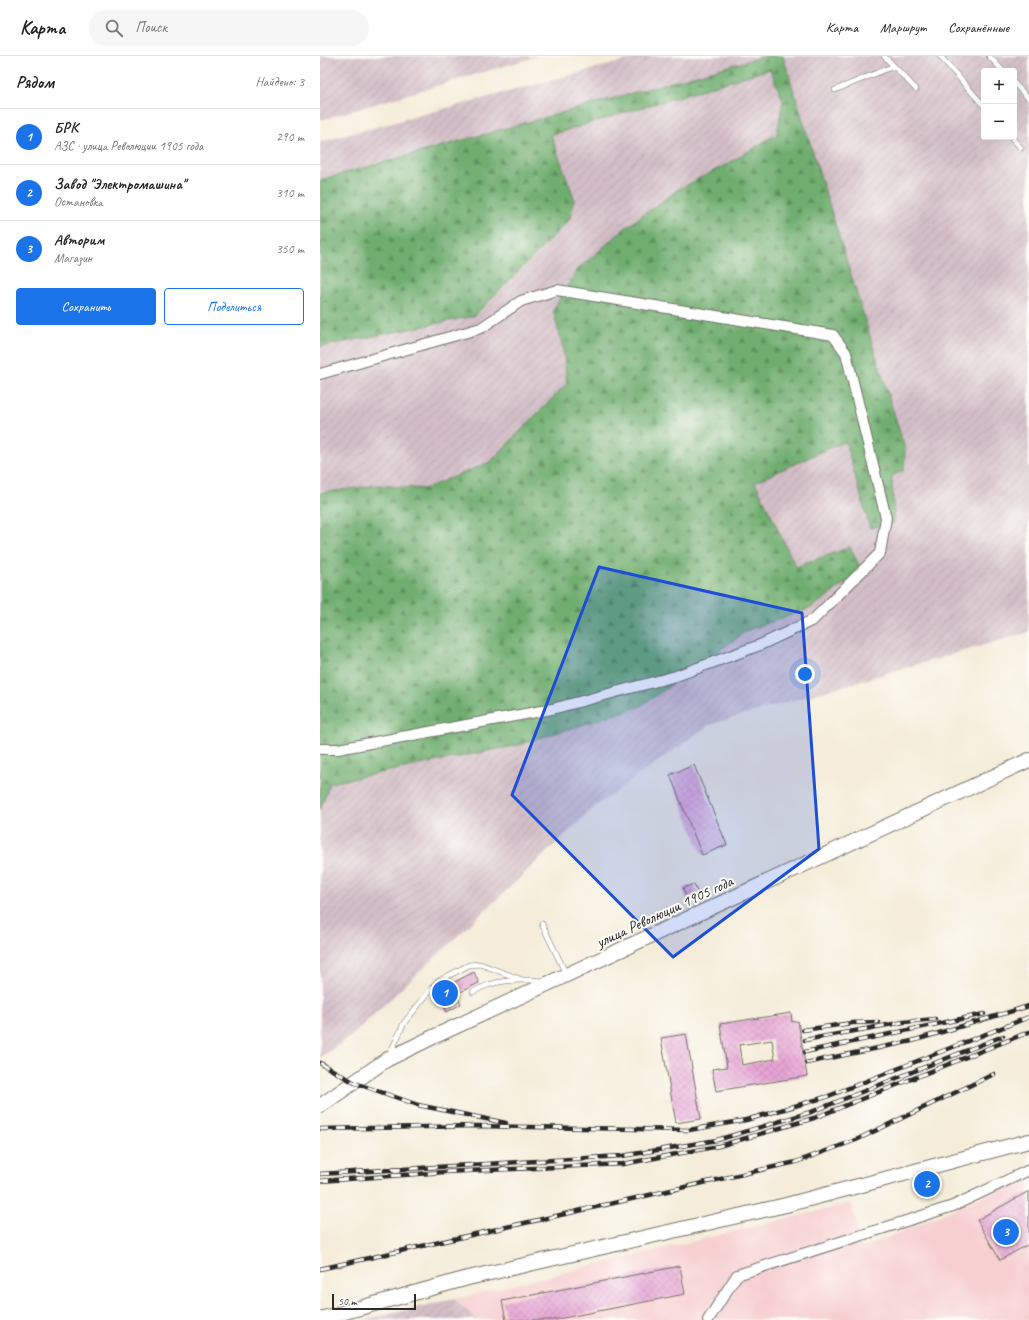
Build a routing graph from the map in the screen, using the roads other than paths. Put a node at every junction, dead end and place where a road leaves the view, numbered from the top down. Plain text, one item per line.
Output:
1 (884, 56) edge
2 (940, 56) edge
3 (990, 56) edge
4 (894, 66) junction
5 (1000, 68) edge
6 (1017, 86) edge
7 (916, 89) dead end
8 (835, 90) dead end
9 (1029, 99) edge
10 (982, 104) edge
11 (1014, 140) edge
12 (1021, 148) dead end
13 (320, 374) edge
14 (320, 749) edge
15 (1029, 760) edge
16 (542, 924) dead end
17 (567, 974) junction
18 (520, 979) junction
19 (553, 981) junction
20 (473, 992) dead end
21 (386, 1060) junction
22 (320, 1106) edge
23 (1029, 1141) edge
24 (1029, 1170) edge
25 (320, 1319) edge
26 (708, 1320) edge

1 - 4 lane
2 - 10 lane
3 - 5 lane
4 - 7 lane
4 - 8 lane
6 - 9 lane
11 - 12 lane
13 - 14 street
15 - 17 main road, улица Революции 1905 года
16 - 17 lane
17 - 19 main road, улица Революции 1905 года
18 - 19 lane
18 - 20 lane
18 - 21 lane
19 - 21 main road, улица Революции 1905 года
21 - 22 main road, улица Революции 1905 года
23 - 25 main road
24 - 26 street

